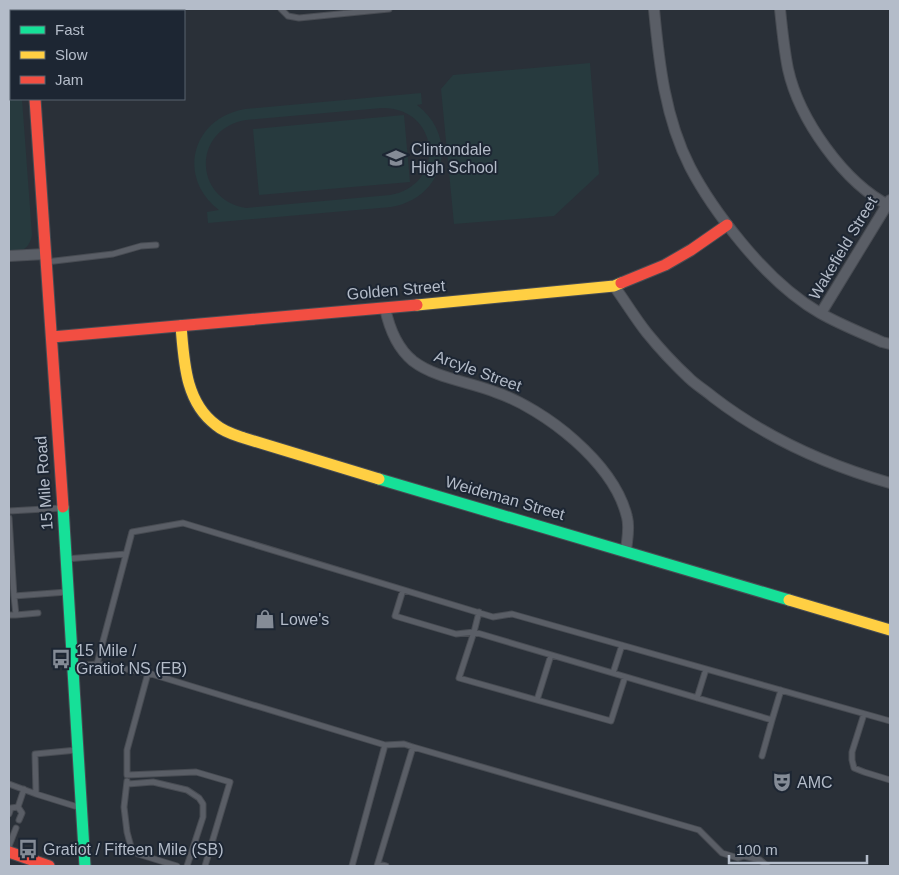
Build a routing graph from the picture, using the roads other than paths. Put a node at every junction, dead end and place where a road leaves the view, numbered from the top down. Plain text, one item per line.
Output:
1 (281, 9) edge
2 (389, 9) edge
3 (654, 9) edge
4 (780, 9) edge
5 (35, 100) edge
6 (889, 204) edge
7 (727, 225) junction
8 (156, 245) dead end
9 (9, 256) edge
10 (45, 258) junction
11 (614, 286) junction
12 (385, 308) junction
13 (821, 313) junction
14 (181, 326) junction
15 (52, 337) junction
16 (890, 344) edge
17 (890, 484) edge
18 (62, 508) junction
19 (9, 511) edge
20 (9, 518) edge
21 (626, 551) junction
22 (126, 554) junction
23 (65, 559) junction
24 (403, 590) junction
25 (67, 592) junction
26 (14, 596) junction
27 (480, 612) junction
28 (38, 613) dead end
29 (9, 615) edge
30 (16, 615) junction
31 (890, 630) edge
32 (474, 632) junction
33 (622, 645) junction
34 (551, 655) junction
35 (97, 664) junction
36 (72, 666) junction
37 (706, 669) junction
38 (148, 672) junction
39 (614, 673) junction
40 (625, 677) junction
41 (781, 690) junction
42 (697, 698) junction
43 (537, 700) junction
44 (864, 714) junction
45 (772, 720) junction
46 (890, 721) edge
47 (384, 745) junction
48 (413, 746) junction
49 (77, 750) junction
50 (762, 756) dead end
51 (127, 775) junction
52 (890, 780) edge
53 (9, 784) edge
54 (128, 784) junction
55 (24, 789) junction
56 (36, 794) junction
57 (18, 807) junction
58 (81, 808) junction
59 (9, 814) edge
60 (19, 820) dead end
61 (9, 828) edge
62 (9, 846) edge
63 (9, 852) edge
64 (377, 865) edge
65 (49, 866) edge
66 (85, 866) edge
67 (176, 866) edge
68 (187, 866) edge
69 (205, 866) edge
70 (352, 866) edge
71 (386, 866) edge
72 (767, 866) edge

1 - 2 lane
3 - 7 street
4 - 6 street
5 - 10 street, 15 Mile Road
6 - 13 street, Wakefield Street
7 - 11 street, Golden Street
7 - 13 street
8 - 10 lane
9 - 10 street
10 - 15 street, 15 Mile Road
11 - 12 street, Golden Street
11 - 17 street
12 - 14 street, Golden Street
12 - 21 street, Arcyle Street
13 - 16 street
14 - 15 street, Golden Street
14 - 21 street, Weideman Street
15 - 18 street, 15 Mile Road
18 - 19 lane
18 - 23 street, 15 Mile Road
20 - 26 lane
21 - 31 street, Weideman Street
22 - 23 lane
22 - 24 lane
22 - 35 lane
23 - 25 street, 15 Mile Road
24 - 27 lane
24 - 32 lane
25 - 26 lane
25 - 36 street, 15 Mile Road
26 - 30 lane
27 - 32 lane
27 - 33 lane
28 - 30 lane
29 - 30 lane
32 - 34 lane
32 - 43 lane
33 - 37 lane
33 - 39 lane
34 - 39 lane
34 - 43 lane
35 - 36 lane
35 - 38 lane
36 - 49 street, 15 Mile Road
37 - 41 lane
37 - 42 lane
38 - 47 lane
38 - 51 lane
39 - 40 lane
40 - 42 lane
40 - 43 lane
41 - 44 lane
41 - 45 lane
42 - 45 lane
44 - 46 lane
44 - 52 lane
45 - 50 lane
47 - 48 lane
47 - 70 lane
48 - 64 lane
48 - 72 lane
49 - 56 lane
49 - 58 street, 15 Mile Road
51 - 54 lane
51 - 69 lane
53 - 55 lane
54 - 67 lane
54 - 68 lane
55 - 56 lane
55 - 57 lane
56 - 58 lane
57 - 59 lane
57 - 60 lane
58 - 66 street, 15 Mile Road
61 - 62 lane
63 - 65 street
64 - 71 lane

